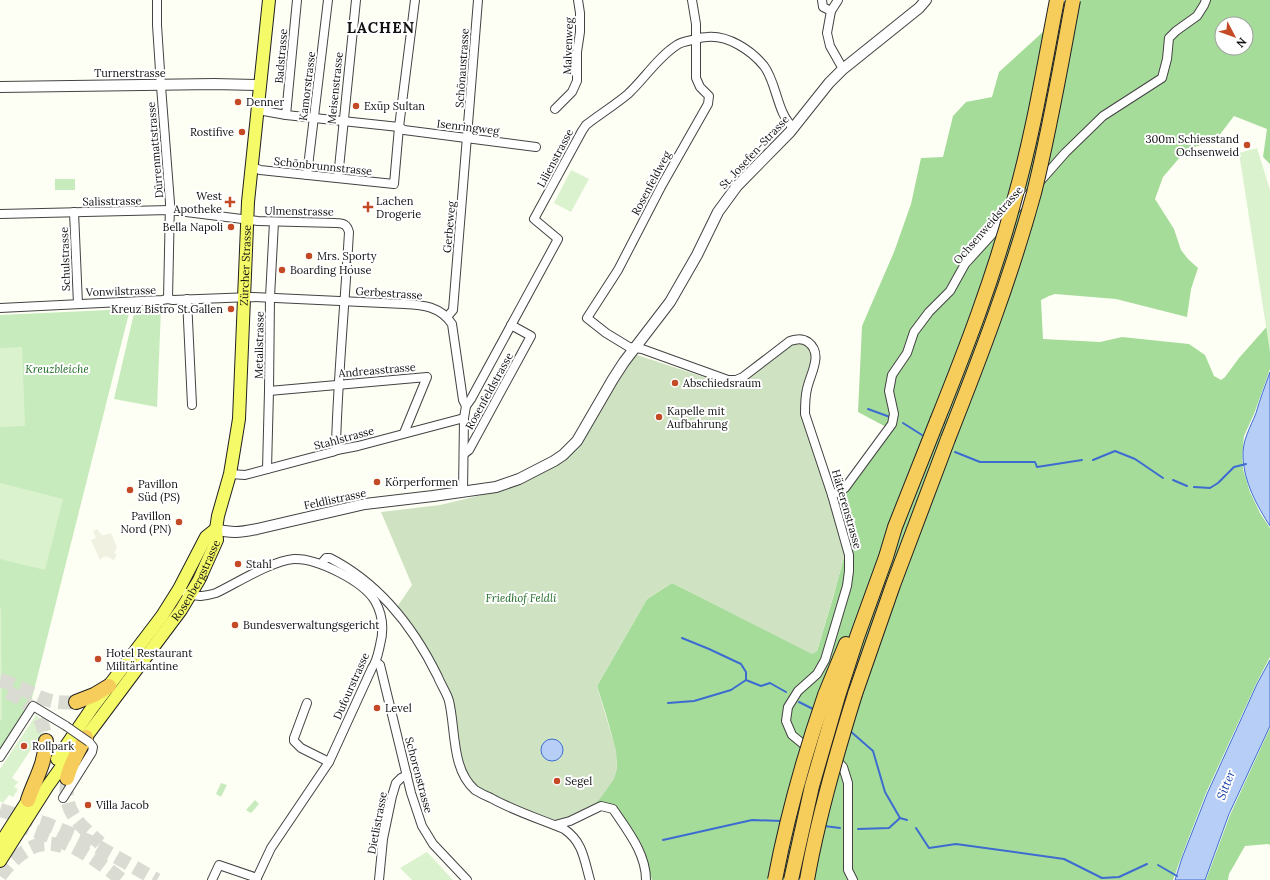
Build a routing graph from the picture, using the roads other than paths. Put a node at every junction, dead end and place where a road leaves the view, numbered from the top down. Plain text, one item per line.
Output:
1 (157, 0) edge
2 (269, 0) edge
3 (297, 0) edge
4 (328, 0) edge
5 (356, 0) edge
6 (415, 0) edge
7 (478, 0) edge
8 (578, 0) edge
9 (692, 0) edge
10 (818, 0) edge
11 (838, 0) edge
12 (926, 0) edge
13 (1057, 0) edge
14 (1073, 0) edge
15 (1206, 0) edge
16 (825, 6) edge
17 (696, 39) junction
18 (843, 69) junction
19 (260, 85) junction
20 (161, 86) junction
21 (0, 87) edge
22 (555, 109) dead end
23 (258, 110) junction
24 (286, 115) junction
25 (314, 118) junction
26 (343, 120) junction
27 (399, 127) junction
28 (794, 128) junction
29 (467, 138) junction
30 (536, 147) dead end
31 (251, 166) junction
32 (307, 175) junction
33 (338, 178) junction
34 (170, 210) junction
35 (74, 212) junction
36 (0, 214) edge
37 (247, 219) junction
38 (274, 222) junction
39 (244, 297) junction
40 (270, 297) junction
41 (168, 299) junction
42 (187, 299) junction
43 (345, 301) junction
44 (78, 304) junction
45 (0, 308) edge
46 (447, 317) junction
47 (511, 325) junction
48 (634, 348) junction
49 (338, 385) junction
50 (269, 392) junction
51 (192, 405) dead end
52 (466, 406) junction
53 (464, 418) junction
54 (404, 433) junction
55 (337, 450) junction
56 (464, 454) junction
57 (267, 469) junction
58 (230, 474) junction
59 (463, 492) junction
60 (832, 496) junction
61 (216, 529) junction
62 (321, 564) junction
63 (179, 589) junction
64 (190, 595) junction
65 (376, 662) junction
66 (109, 686) junction
67 (831, 695) junction
68 (76, 702) tunnel mouth
69 (307, 702) dead end
70 (46, 741) tunnel mouth
71 (89, 741) junction
72 (0, 757) edge
73 (329, 762) junction
74 (407, 776) junction
75 (67, 778) tunnel mouth
76 (63, 798) dead end
77 (28, 800) junction
78 (556, 825) junction
79 (0, 844) edge
80 (0, 861) edge
81 (257, 879) edge
82 (212, 880) edge
83 (379, 880) edge
84 (467, 880) edge
85 (590, 880) edge
86 (646, 880) edge
87 (775, 880) edge
88 (791, 880) edge
89 (807, 880) edge
90 (853, 880) edge

1 - 20 street, Dürrenmattstrasse
2 - 19 main road, Zürcher Strasse
3 - 24 street, Badstrasse
4 - 25 street, Kamorstrasse
5 - 26 street, Meisenstrasse
6 - 27 street
7 - 29 street, Schönaustrasse
8 - 22 street, Malvenweg
9 - 17 street, Rosenfeldweg
10 - 16 street
11 - 16 street
12 - 18 street, St. Josefen-Strasse
13 - 67 highway, bridge
14 - 89 highway, bridge
15 - 60 street, Ochsenweidstrasse
16 - 18 street
17 - 28 street, Lilienstrasse
17 - 47 street, Lilienstrasse
17 - 48 street, Rosenfeldweg
18 - 28 street, St. Josefen-Strasse
19 - 20 street, Turnerstrasse
19 - 23 main road, Zürcher Strasse
20 - 21 street, Turnerstrasse
20 - 34 street, Dürrenmattstrasse
23 - 24 street, Isenringweg
23 - 31 main road, Zürcher Strasse
24 - 25 street, Isenringweg
25 - 26 street, Isenringweg
25 - 32 street, Kamorstrasse
26 - 27 street, Isenringweg
26 - 33 street, Meisenstrasse
27 - 29 street, Isenringweg
27 - 33 street, Schönbrunnstrasse
28 - 48 street, St. Josefen-Strasse
29 - 30 street, Isenringweg
29 - 46 street, Gerbeweg
31 - 32 street, Schönbrunnstrasse
31 - 37 main road, Zürcher Strasse
32 - 33 street, Schönbrunnstrasse
34 - 35 street, Salisstrasse
34 - 37 street, Salisstrasse
34 - 41 street, Dürrenmattstrasse
35 - 36 street, Salisstrasse
35 - 44 street, Schulstrasse
37 - 38 street, Ulmenstrasse
37 - 39 main road, Zürcher Strasse
38 - 40 street, Metallstrasse
38 - 43 street, Ulmenstrasse
39 - 40 street, Gerbestrasse
39 - 42 street, Vonwilstrasse
39 - 58 main road, Zürcher Strasse
40 - 43 street, Gerbestrasse
40 - 50 street, Metallstrasse
41 - 42 street, Vonwilstrasse
41 - 44 street, Vonwilstrasse
42 - 51 street
43 - 46 street, Gerbestrasse
43 - 49 street
44 - 45 street, Vonwilstrasse
46 - 52 street
47 - 52 street, Lilienstrasse
47 - 56 street, Rosenfeldstrasse
48 - 59 street, Feldlistrasse
48 - 60 street, Hätterenstrasse
49 - 50 street, Andreasstrasse
49 - 54 street, Andreasstrasse
49 - 55 street
50 - 57 street, Metallstrasse
52 - 53 street
53 - 54 street, Stahlstrasse
53 - 56 street
54 - 55 street, Stahlstrasse
55 - 57 street, Stahlstrasse
56 - 59 street
57 - 58 street, Stahlstrasse
58 - 61 main road, Zürcher Strasse
59 - 61 street, Feldlistrasse
60 - 90 street, Hätterenstrasse
61 - 63 main road, Rosenbergstrasse
61 - 64 main road, Rosenbergstrasse
62 - 64 street, Dufourstrasse
62 - 65 street, Dufourstrasse
62 - 78 street
63 - 64 street, Dufourstrasse
63 - 66 main road, Rosenbergstrasse
64 - 71 main road, Rosenbergstrasse
65 - 73 street, Dufourstrasse
65 - 74 street, Schorenstrasse
66 - 68 highway
66 - 77 main road, Rosenbergstrasse
67 - 87 highway, bridge
67 - 88 highway, bridge
69 - 73 street
70 - 77 highway
71 - 72 street, bridge
71 - 75 highway
71 - 76 street
71 - 80 main road, Rosenbergstrasse
73 - 81 street, Dufourstrasse
74 - 83 street, Dietlistrasse
74 - 84 street, Schorenstrasse
77 - 79 main road, Rosenbergstrasse
78 - 85 street
78 - 86 street
81 - 82 street

